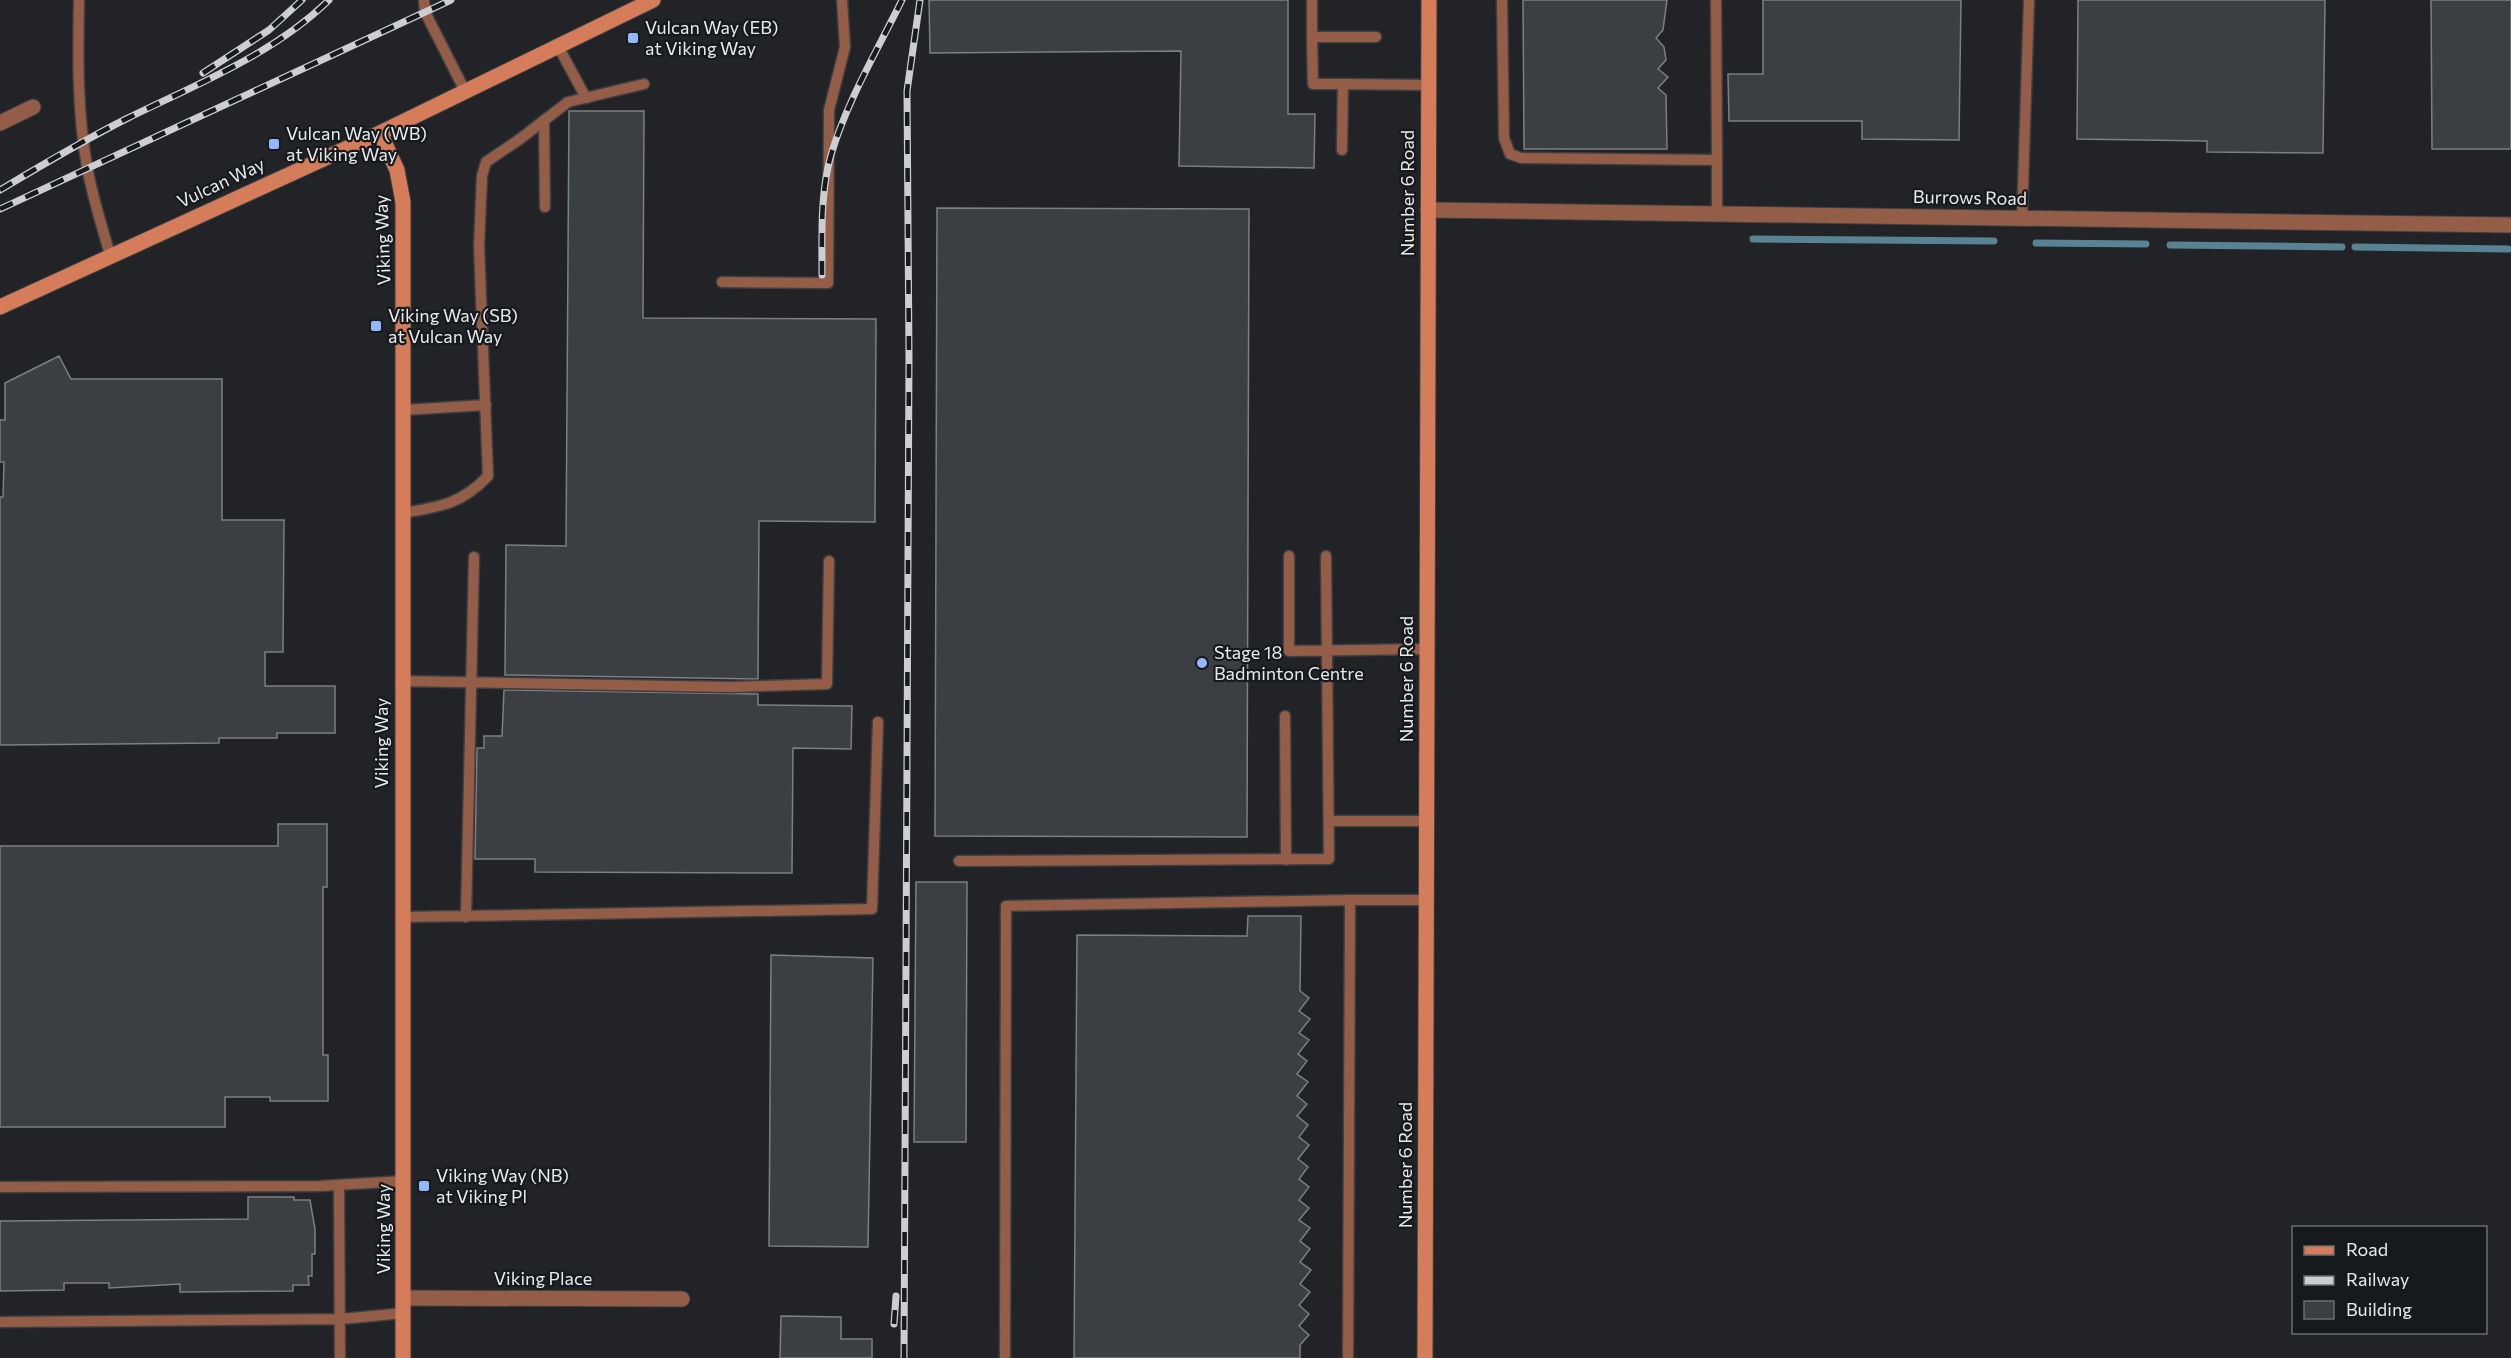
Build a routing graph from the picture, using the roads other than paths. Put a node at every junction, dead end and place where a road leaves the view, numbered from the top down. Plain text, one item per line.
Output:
1 (79, 0) edge
2 (424, 0) edge
3 (653, 0) edge
4 (842, 0) edge
5 (1312, 0) edge
6 (1429, 0) edge
7 (1502, 0) edge
8 (1716, 0) edge
9 (2029, 0) edge
10 (1312, 37) junction
11 (1376, 37) dead end
12 (558, 46) junction
13 (644, 84) dead end
14 (1343, 84) junction
15 (1428, 85) junction
16 (465, 91) junction
17 (586, 98) junction
18 (33, 107) dead end
19 (544, 120) junction
20 (0, 123) edge
21 (380, 133) junction
22 (1342, 150) dead end
23 (1717, 160) junction
24 (545, 207) dead end
25 (1428, 210) junction
26 (1717, 214) junction
27 (2022, 218) junction
28 (2511, 225) edge
29 (110, 255) junction
30 (722, 282) dead end
31 (0, 307) edge
32 (486, 405) junction
33 (403, 410) junction
34 (402, 513) junction
35 (1289, 556) dead end
36 (1326, 556) dead end
37 (474, 557) dead end
38 (829, 561) dead end
39 (1427, 649) junction
40 (1327, 651) junction
41 (401, 681) junction
42 (473, 682) junction
43 (1285, 716) dead end
44 (878, 722) dead end
45 (1329, 821) junction
46 (1427, 821) junction
47 (1286, 860) junction
48 (959, 861) dead end
49 (1350, 900) junction
50 (1426, 900) junction
51 (403, 917) junction
52 (466, 917) junction
53 (404, 1181) junction
54 (339, 1185) junction
55 (0, 1187) edge
56 (682, 1299) dead end
57 (404, 1305) junction
58 (341, 1319) junction
59 (0, 1322) edge
60 (340, 1358) edge
61 (403, 1358) edge
62 (1005, 1358) edge
63 (1348, 1358) edge
64 (1425, 1358) edge

1 - 29 lane
2 - 16 lane
3 - 12 street, Vulcan Way
4 - 30 lane
5 - 10 lane
6 - 15 street, Number 6 Road
7 - 23 lane
8 - 23 lane
9 - 27 lane
10 - 11 lane
10 - 14 lane
12 - 16 street, Vulcan Way
12 - 17 lane
13 - 17 lane
14 - 15 lane
14 - 22 lane
15 - 25 street, Number 6 Road
16 - 21 street, Vulcan Way
17 - 19 lane
18 - 20 street
19 - 24 lane
19 - 32 lane
21 - 29 street, Vulcan Way
21 - 33 street, Viking Way
23 - 26 lane
25 - 26 street, Burrows Road
25 - 39 street, Number 6 Road
26 - 27 street, Burrows Road
27 - 28 street, Burrows Road
29 - 31 street, Vulcan Way
32 - 33 lane
32 - 34 lane
33 - 34 street, Viking Way
34 - 41 street, Viking Way
35 - 40 lane
36 - 40 lane
37 - 42 lane
38 - 42 lane
39 - 40 lane
39 - 46 street, Number 6 Road
40 - 45 lane
41 - 42 lane
41 - 51 street, Viking Way
42 - 52 lane
43 - 47 lane
44 - 52 lane
45 - 46 lane
45 - 47 lane
46 - 50 street, Number 6 Road
47 - 48 lane
49 - 50 lane
49 - 62 lane
49 - 63 lane
50 - 64 street, Number 6 Road
51 - 52 lane
51 - 53 street, Viking Way
53 - 54 lane
53 - 57 street, Viking Way
54 - 55 lane
54 - 58 lane
56 - 57 street, Viking Place
57 - 58 lane
57 - 61 street, Viking Way
58 - 59 lane
58 - 60 lane

